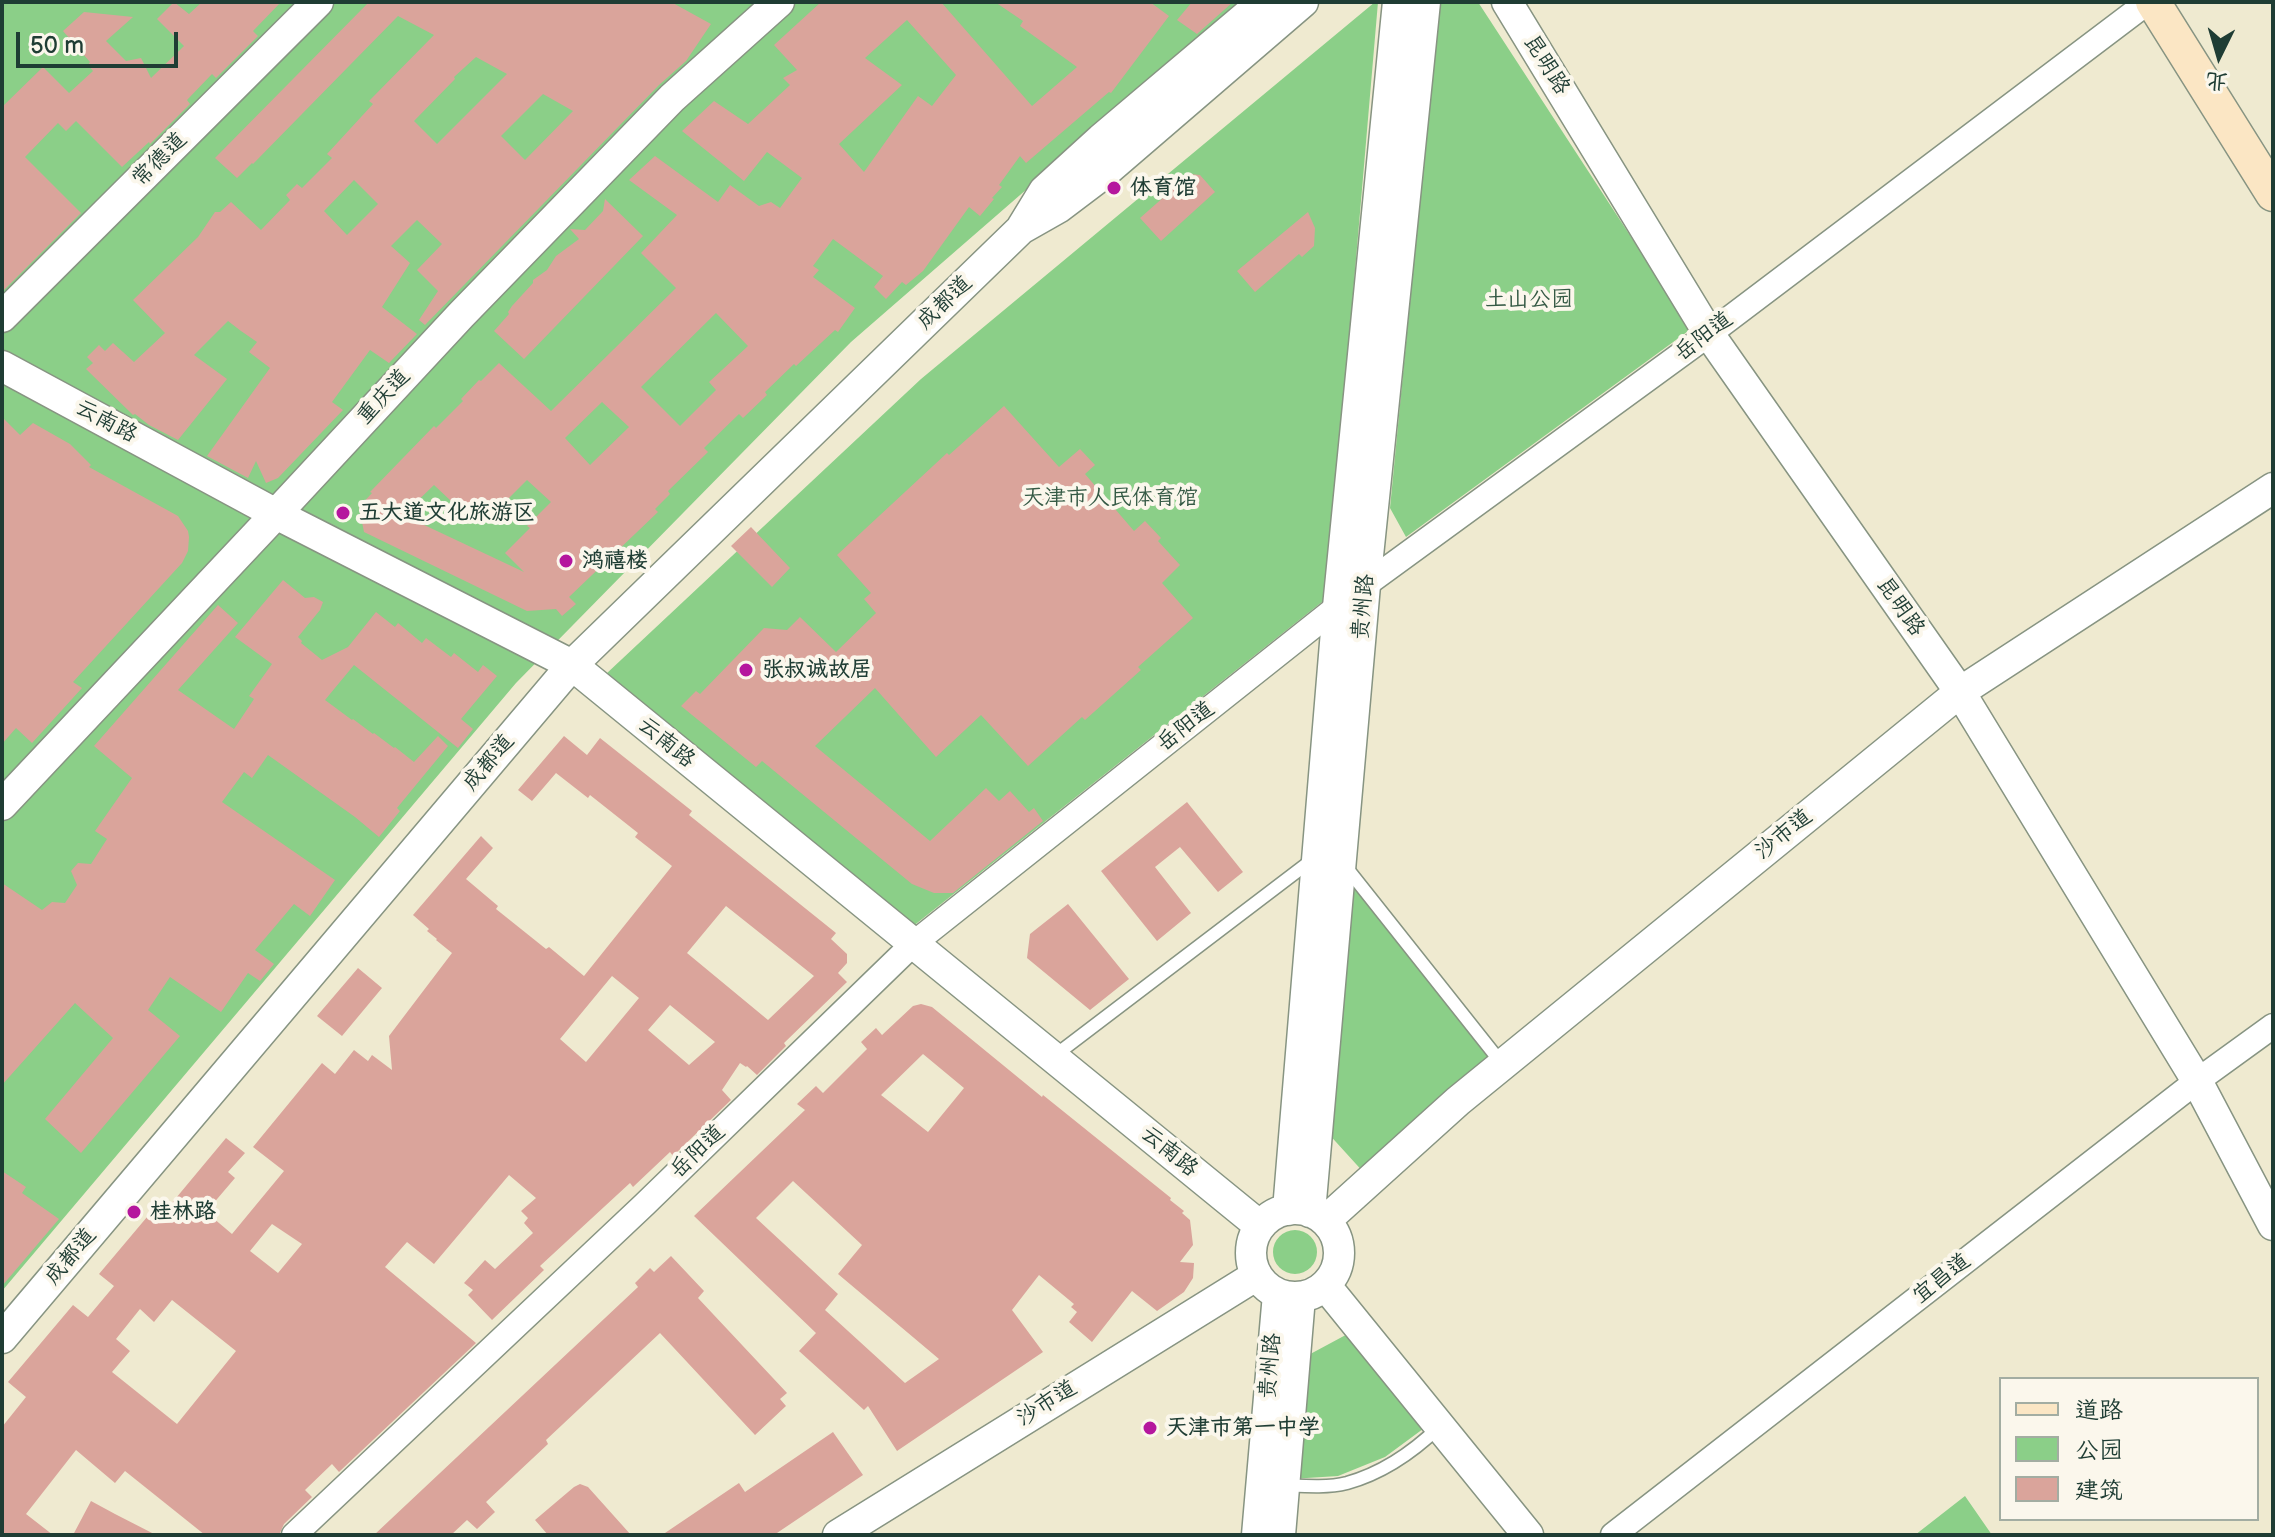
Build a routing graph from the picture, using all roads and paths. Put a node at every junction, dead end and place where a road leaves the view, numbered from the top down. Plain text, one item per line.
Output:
1 (318, 2) edge
2 (779, 2) edge
3 (1263, 2) edge
4 (1303, 2) edge
5 (1398, 2) edge
6 (1425, 2) edge
7 (1507, 2) edge
8 (2150, 2) edge
9 (2273, 194) edge
10 (1021, 229) junction
11 (2, 317) edge
12 (1709, 334) junction
13 (2, 366) edge
14 (2273, 488) edge
15 (276, 514) junction
16 (1365, 585) junction
17 (1338, 607) junction
18 (572, 665) junction
19 (1960, 692) junction
20 (2, 805) edge
21 (1329, 858) junction
22 (913, 944) junction
23 (2273, 1026) edge
24 (1052, 1057) junction
25 (1503, 1065) junction
26 (2197, 1081) junction
27 (1308, 1214) junction
28 (2273, 1225) edge
29 (1260, 1226) junction
30 (1290, 1287) junction
31 (2, 1338) edge
32 (1440, 1426) junction
33 (1284, 1485) junction
34 (294, 1535) edge
35 (838, 1535) edge
36 (1257, 1535) edge
37 (1280, 1535) edge
38 (1528, 1535) edge
39 (1613, 1535) edge

1 - 11 street, 常德道
2 - 15 street, 重庆道
3 - 10 street, 成都道
4 - 10 street, 成都道
5 - 17 street, 贵州路
6 - 16 street, 贵州路
7 - 12 street, 昆明路
8 - 9 main road
8 - 12 street, 岳阳道
10 - 18 street, 成都道
12 - 16 street, 岳阳道
12 - 19 street, 昆明路
13 - 15 street, 云南路
14 - 19 street, 沙市道
15 - 18 street, 云南路
15 - 20 street, 重庆道
16 - 17 street, 岳阳道
16 - 21 street, 贵州路
17 - 21 street, 贵州路
17 - 22 street, 岳阳道
18 - 22 street, 云南路
18 - 31 street, 成都道
19 - 25 street, 沙市道
19 - 26 street, 昆明路
21 - 24 lane
21 - 25 lane
21 - 27 street, 贵州路
22 - 24 street, 云南路
22 - 34 street, 岳阳道
23 - 26 street, 宜昌道
24 - 29 street, 云南路
25 - 27 street, 沙市道
26 - 28 street, 昆明路
26 - 39 street, 宜昌道
27 - 29 street
27 - 30 street, 贵州路
29 - 30 street, 贵州路
30 - 32 street
30 - 33 street, 贵州路
30 - 35 street, 沙市道
30 - 36 street, 贵州路
32 - 33 lane
32 - 38 street
33 - 37 street, 贵州路

